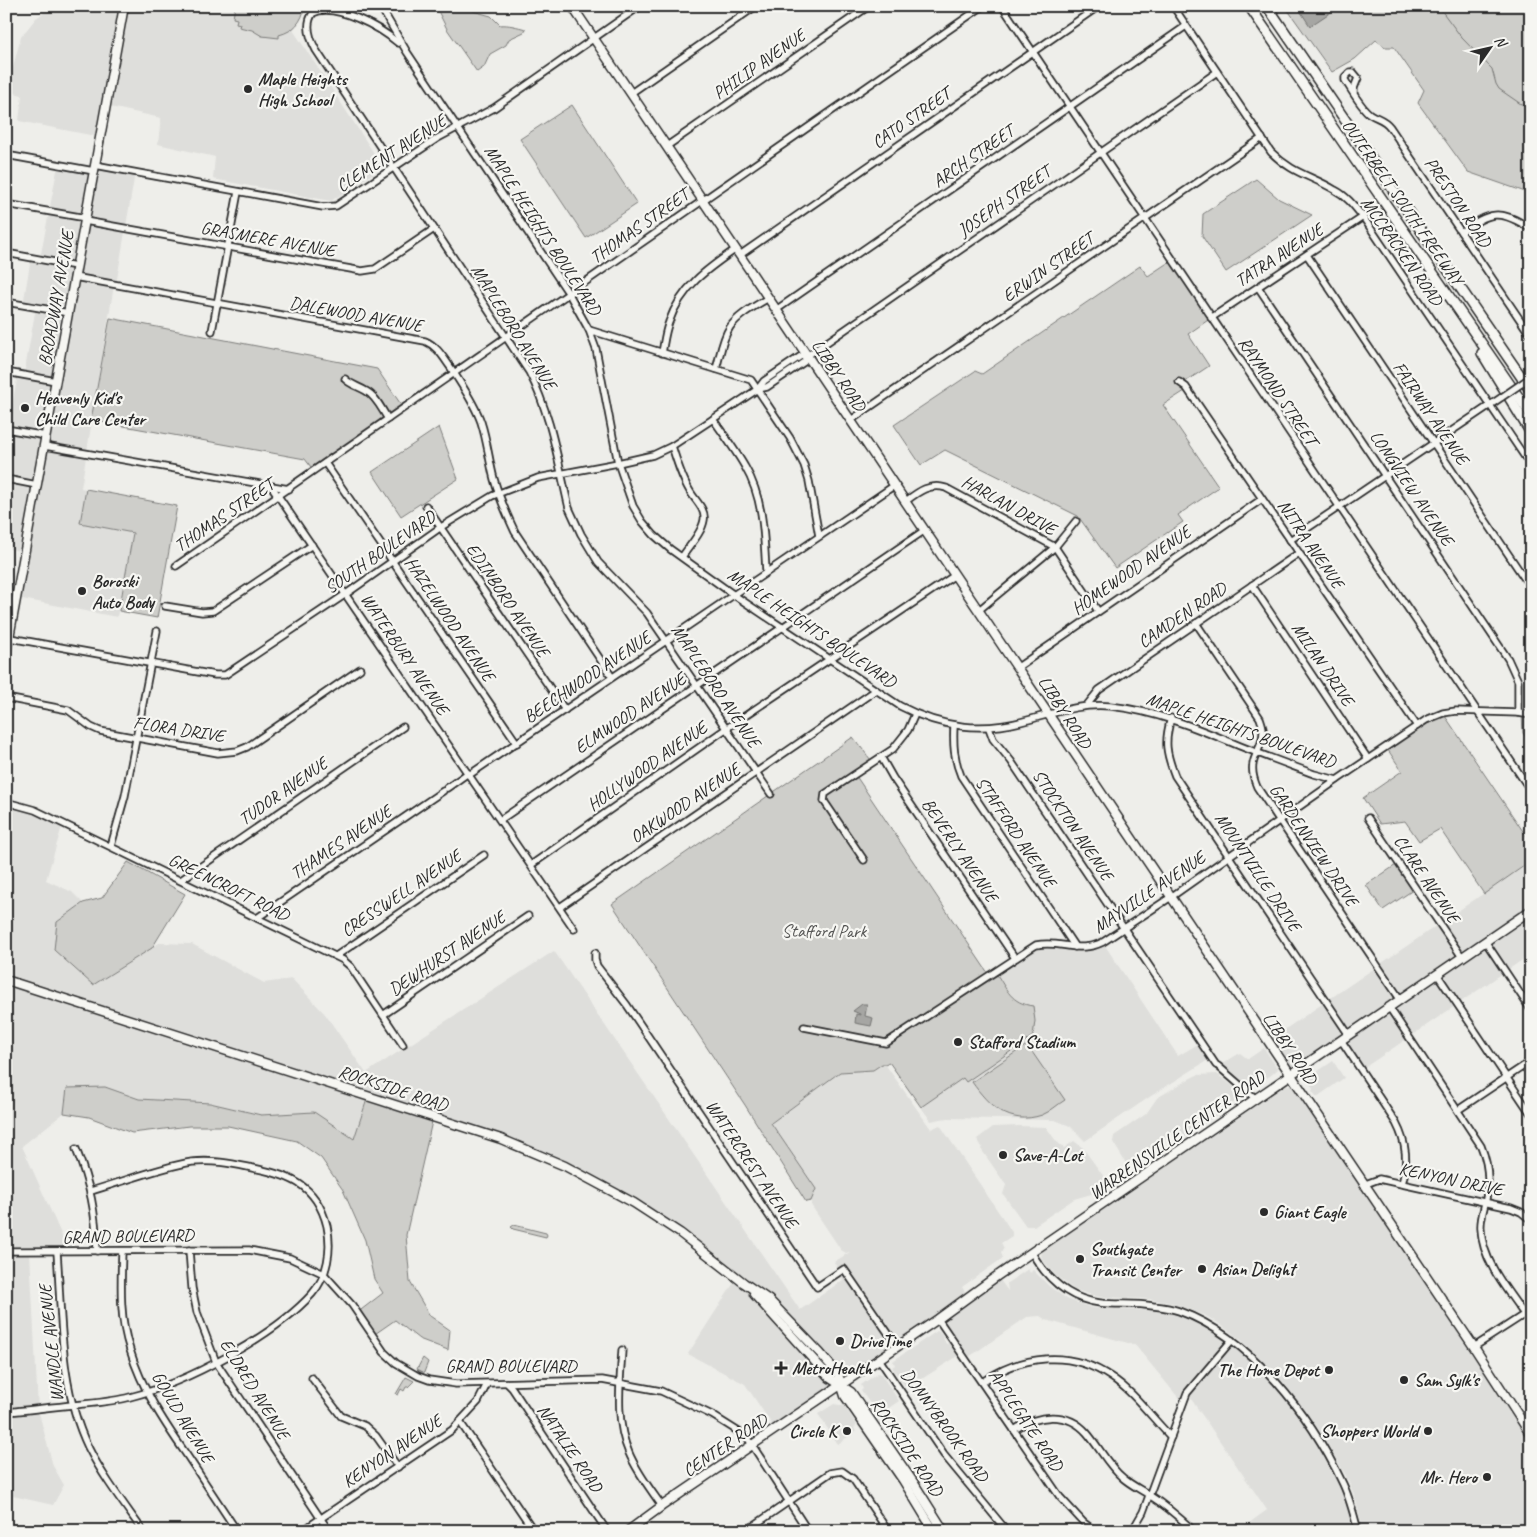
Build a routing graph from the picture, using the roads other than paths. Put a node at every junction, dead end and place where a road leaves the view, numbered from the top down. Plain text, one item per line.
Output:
1 (124, 6) edge
2 (380, 6) edge
3 (572, 6) edge
4 (640, 6) edge
5 (756, 6) edge
6 (869, 6) edge
7 (983, 6) edge
8 (1002, 6) edge
9 (1099, 6) edge
10 (1173, 6) edge
11 (1249, 6) edge
12 (1267, 6) edge
13 (1186, 26) junction
14 (593, 38) junction
15 (407, 52) junction
16 (1033, 52) junction
17 (1217, 72) junction
18 (630, 93) junction
19 (1354, 93) dead end
20 (1070, 107) junction
21 (458, 128) junction
22 (1262, 138) junction
23 (667, 146) junction
24 (1101, 152) junction
25 (6, 155) edge
26 (394, 167) junction
27 (95, 168) junction
28 (238, 192) junction
29 (703, 200) junction
30 (6, 204) edge
31 (1363, 217) junction
32 (1145, 218) junction
33 (85, 220) junction
34 (434, 229) junction
35 (1531, 229) edge
36 (1460, 232) junction
37 (1405, 233) junction
38 (228, 247) junction
39 (738, 252) junction
40 (6, 253) edge
41 (1306, 256) junction
42 (76, 266) junction
43 (74, 277) junction
44 (1258, 287) junction
45 (569, 294) junction
46 (768, 298) junction
47 (6, 302) edge
48 (216, 304) junction
49 (776, 310) junction
50 (69, 313) junction
51 (1211, 318) junction
52 (212, 330) dead end
53 (589, 330) junction
54 (1531, 336) edge
55 (506, 338) junction
56 (662, 353) junction
57 (807, 356) junction
58 (1506, 356) junction
59 (716, 369) junction
60 (6, 372) edge
61 (454, 373) junction
62 (1531, 377) edge
63 (345, 379) dead end
64 (56, 381) junction
65 (1179, 382) dead end
66 (1531, 383) edge
67 (758, 389) junction
68 (1531, 391) edge
69 (1490, 405) junction
70 (1531, 415) edge
71 (388, 419) junction
72 (713, 419) junction
73 (851, 420) junction
74 (6, 429) edge
75 (1531, 433) edge
76 (46, 436) junction
77 (1433, 443) junction
78 (45, 446) junction
79 (672, 446) junction
80 (325, 463) junction
81 (618, 463) junction
82 (1531, 466) edge
83 (561, 473) junction
84 (1386, 475) junction
85 (6, 479) edge
86 (37, 485) junction
87 (895, 485) junction
88 (272, 487) junction
89 (289, 489) junction
90 (498, 492) junction
91 (278, 497) junction
92 (1262, 499) junction
93 (906, 501) junction
94 (426, 506) dead end
95 (1338, 507) junction
96 (1076, 521) dead end
97 (441, 527) junction
98 (925, 530) junction
99 (819, 536) junction
100 (1290, 540) junction
101 (312, 545) junction
102 (1055, 547) junction
103 (1299, 553) junction
104 (682, 557) junction
105 (393, 562) junction
106 (176, 566) dead end
107 (766, 572) junction
108 (955, 575) junction
109 (1252, 585) junction
110 (1531, 588) edge
111 (346, 594) junction
112 (734, 595) junction
113 (165, 606) dead end
114 (979, 610) junction
115 (1098, 611) junction
116 (1196, 623) junction
117 (782, 627) junction
118 (157, 631) dead end
119 (10, 638) junction
120 (667, 641) junction
121 (6, 654) edge
122 (830, 659) junction
123 (150, 663) junction
124 (1018, 667) junction
125 (360, 669) dead end
126 (612, 677) junction
127 (697, 685) junction
128 (876, 690) junction
129 (6, 698) edge
130 (1087, 705) junction
131 (565, 710) junction
132 (1478, 712) junction
133 (1518, 713) junction
134 (915, 714) junction
135 (1048, 714) junction
136 (1531, 716) edge
137 (1171, 718) junction
138 (954, 726) junction
139 (1416, 726) junction
140 (403, 727) dead end
141 (727, 728) junction
142 (989, 728) junction
143 (136, 738) junction
144 (517, 743) junction
145 (1257, 752) junction
146 (881, 757) junction
147 (1368, 759) junction
148 (757, 772) junction
149 (469, 774) junction
150 (1338, 780) junction
151 (445, 789) joint
152 (1531, 791) edge
153 (771, 794) dead end
154 (6, 802) edge
155 (1368, 818) dead end
156 (500, 820) junction
157 (1280, 821) junction
158 (111, 846) junction
159 (484, 855) dead end
160 (1229, 856) junction
161 (864, 860) dead end
162 (531, 864) junction
163 (181, 880) junction
164 (1171, 897) junction
165 (560, 907) junction
166 (1531, 910) edge
167 (528, 916) dead end
168 (257, 918) junction
169 (1125, 928) junction
170 (574, 929) dead end
171 (1485, 941) junction
172 (1075, 947) junction
173 (594, 952) dead end
174 (336, 956) junction
175 (1462, 957) junction
176 (1015, 958) junction
177 (1437, 974) junction
178 (6, 980) edge
179 (1400, 999) junction
180 (1389, 1007) junction
181 (1531, 1010) edge
182 (382, 1015) junction
183 (804, 1027) dead end
184 (1349, 1035) junction
185 (1341, 1040) junction
186 (403, 1045) dead end
187 (1531, 1061) edge
188 (1290, 1075) junction
189 (1506, 1078) junction
190 (1256, 1099) junction
191 (1458, 1110) junction
192 (1531, 1114) edge
193 (76, 1149) dead end
194 (1402, 1184) junction
195 (1364, 1185) junction
196 (91, 1191) junction
197 (1485, 1202) junction
198 (1531, 1220) edge
199 (189, 1250) junction
200 (97, 1251) junction
201 (122, 1251) junction
202 (6, 1252) edge
203 (57, 1252) junction
204 (1032, 1253) junction
205 (324, 1274) junction
206 (1531, 1310) edge
207 (1524, 1314) junction
208 (938, 1319) junction
209 (1531, 1324) edge
210 (1232, 1340) junction
211 (897, 1346) junction
212 (1474, 1347) junction
213 (622, 1350) dead end
214 (879, 1359) junction
215 (216, 1362) junction
216 (312, 1378) dead end
217 (982, 1382) junction
218 (508, 1383) junction
219 (487, 1384) junction
220 (620, 1384) junction
221 (840, 1385) junction
222 (146, 1392) junction
223 (72, 1405) junction
224 (6, 1412) edge
225 (460, 1422) junction
226 (1014, 1430) junction
227 (1531, 1435) edge
228 (1171, 1437) junction
229 (751, 1445) junction
230 (398, 1467) junction
231 (1149, 1494) junction
232 (788, 1502) junction
233 (662, 1506) junction
234 (320, 1518) junction
235 (630, 1530) edge
236 (143, 1531) edge
237 (237, 1531) edge
238 (302, 1531) edge
239 (329, 1531) edge
240 (534, 1531) edge
241 (607, 1531) edge
242 (746, 1531) edge
243 (808, 1531) edge
244 (888, 1531) edge
245 (934, 1531) edge
246 (944, 1531) edge
247 (1007, 1531) edge
248 (1095, 1531) edge
249 (1132, 1531) edge
250 (1194, 1531) edge
251 (1358, 1531) edge

1 - 27 main road, BROADWAY AVENUE
2 - 15 street, MAPLE HEIGHTS BOULEVARD
3 - 14 main road, LIBBY ROAD
4 - 14 street, CLEMENT AVENUE
5 - 18 street
6 - 23 street, PHILIP AVENUE
7 - 29 street, THOMAS STREET
8 - 16 street, RAYMOND STREET
9 - 16 street, CATO STREET
10 - 13 street, MCCRACKEN ROAD
11 - 37 highway, OUTERBELT SOUTH FREEWAY
12 - 58 highway, OUTERBELT SOUTH FREEWAY
13 - 17 street, MCCRACKEN ROAD
13 - 20 street, ARCH STREET
14 - 18 main road, LIBBY ROAD
14 - 21 street, CLEMENT AVENUE
15 - 21 street, MAPLE HEIGHTS BOULEVARD
15 - 26 street, MAPLEBORO AVENUE
16 - 20 street, RAYMOND STREET
16 - 39 street, CATO STREET
17 - 22 street, MCCRACKEN ROAD
17 - 24 street, JOSEPH STREET
18 - 23 main road, LIBBY ROAD
19 - 36 street, PRESTON ROAD
20 - 24 street, RAYMOND STREET
20 - 49 street, ARCH STREET
21 - 26 street, CLEMENT AVENUE
21 - 45 street, MAPLE HEIGHTS BOULEVARD
22 - 31 street, MCCRACKEN ROAD
22 - 32 street, ERWIN STREET
23 - 29 main road, LIBBY ROAD
24 - 32 street, RAYMOND STREET
24 - 57 street, JOSEPH STREET
25 - 27 street, CLEMENT AVENUE
26 - 28 street, CLEMENT AVENUE
26 - 34 street, MAPLEBORO AVENUE
27 - 28 street, CLEMENT AVENUE
27 - 33 main road, BROADWAY AVENUE
28 - 38 street
29 - 39 main road, LIBBY ROAD
29 - 45 street, THOMAS STREET
30 - 33 street, GRASMERE AVENUE
31 - 41 street, TATRA AVENUE
31 - 69 street, MCCRACKEN ROAD
32 - 51 street, RAYMOND STREET
32 - 73 street, ERWIN STREET
33 - 38 street, GRASMERE AVENUE
33 - 42 main road, BROADWAY AVENUE
34 - 38 street, GRASMERE AVENUE
34 - 55 street, MAPLEBORO AVENUE
35 - 36 street
36 - 54 street, PRESTON ROAD
37 - 70 highway, OUTERBELT SOUTH FREEWAY
37 - 75 highway
38 - 48 street
39 - 46 main road, LIBBY ROAD
39 - 56 street, CATO STREET
40 - 42 street
41 - 44 street, TATRA AVENUE
41 - 77 street, FAIRWAY AVENUE
42 - 43 main road, BROADWAY AVENUE
43 - 48 street, DALEWOOD AVENUE
43 - 50 main road, BROADWAY AVENUE
44 - 51 street, TATRA AVENUE
44 - 84 street, LONGVIEW AVENUE
45 - 53 street, MAPLE HEIGHTS BOULEVARD
45 - 55 street, THOMAS STREET
46 - 49 main road, LIBBY ROAD
46 - 59 street
47 - 50 street
48 - 52 street
48 - 61 street, DALEWOOD AVENUE
49 - 57 main road, LIBBY ROAD
50 - 64 main road, BROADWAY AVENUE
51 - 95 street, RAYMOND STREET
53 - 56 street
53 - 81 street, MAPLE HEIGHTS BOULEVARD
55 - 61 street, THOMAS STREET
55 - 83 street, MAPLEBORO AVENUE
56 - 59 street
57 - 67 street, SOUTH BOULEVARD
57 - 73 main road, LIBBY ROAD
58 - 66 highway
58 - 68 highway, OUTERBELT SOUTH FREEWAY
59 - 67 street
60 - 64 street
61 - 71 street, THOMAS STREET
61 - 90 street, DALEWOOD AVENUE
62 - 69 street, bridge
63 - 71 street
64 - 76 main road, BROADWAY AVENUE
65 - 92 street, NITRA AVENUE
67 - 72 street, SOUTH BOULEVARD
67 - 99 street
69 - 77 street
69 - 82 street, MCCRACKEN ROAD
71 - 80 street, THOMAS STREET
72 - 79 street, SOUTH BOULEVARD
72 - 107 street
73 - 87 main road, LIBBY ROAD
74 - 76 street
76 - 78 main road, BROADWAY AVENUE
77 - 84 street
77 - 110 street, FAIRWAY AVENUE
78 - 86 main road, BROADWAY AVENUE
78 - 88 street
79 - 81 street, SOUTH BOULEVARD
79 - 104 street
80 - 89 street, THOMAS STREET
80 - 105 street, HAZELWOOD AVENUE
81 - 83 street, SOUTH BOULEVARD
81 - 104 street, MAPLE HEIGHTS BOULEVARD
83 - 90 street, SOUTH BOULEVARD
83 - 120 street, MAPLEBORO AVENUE
84 - 95 street
84 - 133 street, LONGVIEW AVENUE
85 - 86 street
86 - 119 main road, BROADWAY AVENUE
87 - 93 main road, LIBBY ROAD
87 - 99 street, BEECHWOOD AVENUE
88 - 89 street, THOMAS STREET
88 - 91 street, WATERBURY AVENUE
89 - 91 street, THOMAS STREET
90 - 97 street, SOUTH BOULEVARD
90 - 126 street, DALEWOOD AVENUE
91 - 101 street, WATERBURY AVENUE
91 - 106 street, THOMAS STREET
92 - 100 street, NITRA AVENUE
92 - 115 street, HOMEWOOD AVENUE
93 - 98 main road, LIBBY ROAD
93 - 102 street, HARLAN DRIVE
94 - 97 street, EDINBORO AVENUE
95 - 100 street
95 - 132 street, RAYMOND STREET
96 - 102 street
97 - 105 street, SOUTH BOULEVARD
97 - 131 street, EDINBORO AVENUE
98 - 108 main road, LIBBY ROAD
98 - 117 street, ELMWOOD AVENUE
99 - 107 street, BEECHWOOD AVENUE
100 - 103 street, NITRA AVENUE
101 - 111 street, WATERBURY AVENUE
101 - 113 street
102 - 114 street
102 - 115 street, HARLAN DRIVE
103 - 109 street, CAMDEN ROAD
103 - 139 street, NITRA AVENUE
104 - 112 street, MAPLE HEIGHTS BOULEVARD
105 - 111 street, SOUTH BOULEVARD
105 - 144 street, HAZELWOOD AVENUE
107 - 112 street, BEECHWOOD AVENUE
108 - 114 main road, LIBBY ROAD
108 - 122 street, HOLLYWOOD AVENUE
109 - 116 street, CAMDEN ROAD
109 - 147 street, MILAN DRIVE
111 - 123 street, SOUTH BOULEVARD
111 - 149 street, WATERBURY AVENUE
112 - 117 street, MAPLE HEIGHTS BOULEVARD
112 - 120 street, BEECHWOOD AVENUE
114 - 124 main road, LIBBY ROAD
115 - 124 street, HOMEWOOD AVENUE
116 - 130 street, CAMDEN ROAD
116 - 145 street, GARDENVIEW DRIVE
117 - 122 street, MAPLE HEIGHTS BOULEVARD
117 - 127 street, ELMWOOD AVENUE
118 - 123 street
119 - 121 main road, BROADWAY AVENUE
119 - 123 street, SOUTH BOULEVARD
120 - 126 street, BEECHWOOD AVENUE
120 - 127 street, MAPLEBORO AVENUE
122 - 128 street, MAPLE HEIGHTS BOULEVARD
122 - 141 street, HOLLYWOOD AVENUE
123 - 143 street
124 - 135 main road, LIBBY ROAD
125 - 143 street, FLORA DRIVE
126 - 131 street, BEECHWOOD AVENUE
127 - 141 street, MAPLEBORO AVENUE
127 - 156 street, ELMWOOD AVENUE
128 - 134 street, MAPLE HEIGHTS BOULEVARD
128 - 148 street, OAKWOOD AVENUE
129 - 143 street, FLORA DRIVE
130 - 135 street, MAPLE HEIGHTS BOULEVARD
130 - 137 street, MAPLE HEIGHTS BOULEVARD
131 - 144 street, BEECHWOOD AVENUE
132 - 133 street, MAPLE HEIGHTS BOULEVARD
132 - 139 street, MAPLE HEIGHTS BOULEVARD
132 - 152 street, RAYMOND STREET
133 - 136 street, MAPLE HEIGHTS BOULEVARD
134 - 138 street, MAPLE HEIGHTS BOULEVARD
134 - 146 street
135 - 142 street, MAPLE HEIGHTS BOULEVARD
135 - 164 main road, LIBBY ROAD
137 - 145 street, MAPLE HEIGHTS BOULEVARD
137 - 160 street, MOUNTVILLE DRIVE
138 - 142 street, MAPLE HEIGHTS BOULEVARD
138 - 172 street, STAFFORD AVENUE
139 - 147 street, MAPLE HEIGHTS BOULEVARD
140 - 163 street, TUDOR AVENUE
141 - 148 street, MAPLEBORO AVENUE
141 - 162 street, HOLLYWOOD AVENUE
142 - 169 street, STOCKTON AVENUE
143 - 158 street
144 - 149 street, BEECHWOOD AVENUE
145 - 150 street, MAPLE HEIGHTS BOULEVARD
145 - 157 street, GARDENVIEW DRIVE
146 - 161 street
146 - 176 street, BEVERLY AVENUE
147 - 150 street, MAPLE HEIGHTS BOULEVARD
148 - 153 street, MAPLEBORO AVENUE
148 - 165 street, OAKWOOD AVENUE
149 - 151 street, BEECHWOOD AVENUE
149 - 156 street, WATERBURY AVENUE
150 - 157 street, MAYVILLE AVENUE
151 - 168 street, THAMES AVENUE
154 - 158 street, GREENCROFT ROAD
155 - 175 street, CLARE AVENUE
156 - 162 street, WATERBURY AVENUE
157 - 160 street, MAYVILLE AVENUE
157 - 179 street, GARDENVIEW DRIVE
158 - 163 street, GREENCROFT ROAD
159 - 174 street, CRESSWELL AVENUE
160 - 164 street, MAYVILLE AVENUE
160 - 184 street, MOUNTVILLE DRIVE
162 - 165 street, WATERBURY AVENUE
163 - 168 street, GREENCROFT ROAD
164 - 169 street, MAYVILLE AVENUE
164 - 188 main road, LIBBY ROAD
165 - 170 street, WATERBURY AVENUE
166 - 171 main road, WARRENSVILLE CENTER ROAD
167 - 182 street, DEWHURST AVENUE
168 - 174 street, GREENCROFT ROAD
169 - 172 street, MAYVILLE AVENUE
169 - 190 street, STOCKTON AVENUE
171 - 175 main road, WARRENSVILLE CENTER ROAD
171 - 181 street
172 - 176 street, MAYVILLE AVENUE
173 - 211 street, WATERCREST AVENUE
174 - 182 street, GREENCROFT ROAD
175 - 177 main road, WARRENSVILLE CENTER ROAD
176 - 183 street, MAYVILLE AVENUE
177 - 179 main road, WARRENSVILLE CENTER ROAD
177 - 189 street
178 - 221 main road, ROCKSIDE ROAD
179 - 180 main road, WARRENSVILLE CENTER ROAD
180 - 184 main road, WARRENSVILLE CENTER ROAD
180 - 191 street
182 - 186 street, GREENCROFT ROAD
184 - 185 main road, WARRENSVILLE CENTER ROAD
185 - 188 main road, WARRENSVILLE CENTER ROAD
185 - 194 street
187 - 189 street
188 - 190 main road, WARRENSVILLE CENTER ROAD
188 - 195 main road, LIBBY ROAD
189 - 191 street
189 - 192 street
190 - 204 main road, WARRENSVILLE CENTER ROAD
191 - 197 street
193 - 196 street
194 - 195 street, KENYON DRIVE
194 - 197 street, KENYON DRIVE
195 - 212 main road, LIBBY ROAD
196 - 200 street
196 - 205 street
197 - 198 street, KENYON DRIVE
197 - 207 street
199 - 201 street, GRAND BOULEVARD
199 - 205 street, GRAND BOULEVARD
199 - 215 street, ELDRED AVENUE
200 - 201 street, GRAND BOULEVARD
200 - 203 street, GRAND BOULEVARD
201 - 222 street, GOULD AVENUE
202 - 203 street, GRAND BOULEVARD
203 - 223 street, WANDLE AVENUE
204 - 208 main road, WARRENSVILLE CENTER ROAD
204 - 210 street
205 - 215 street
205 - 219 street, GRAND BOULEVARD
206 - 207 street
207 - 209 street
207 - 212 street
208 - 211 main road, WARRENSVILLE CENTER ROAD
208 - 217 street, APPLEGATE ROAD
210 - 228 street
210 - 251 street
211 - 214 main road, WARRENSVILLE CENTER ROAD
212 - 227 main road, LIBBY ROAD
213 - 220 street
214 - 221 main road, WARRENSVILLE CENTER ROAD
214 - 247 street, DONNYBROOK ROAD
215 - 222 street
215 - 234 street, ELDRED AVENUE
216 - 230 street
217 - 226 street, APPLEGATE ROAD
217 - 228 street
218 - 219 street, GRAND BOULEVARD
218 - 220 street, GRAND BOULEVARD
218 - 241 street, NATALIE ROAD
219 - 225 street, KENYON AVENUE
220 - 229 street, GRAND BOULEVARD
220 - 233 street
221 - 229 main road, CENTER ROAD
221 - 245 main road, ROCKSIDE ROAD
221 - 246 main road, ROCKSIDE ROAD
222 - 223 street
222 - 237 street, GOULD AVENUE
223 - 224 street
223 - 236 street, WANDLE AVENUE
225 - 230 street, KENYON AVENUE
225 - 240 street
226 - 231 street
226 - 248 street, APPLEGATE ROAD
228 - 231 street
229 - 232 street, GRAND BOULEVARD
229 - 233 main road, CENTER ROAD
230 - 234 street, KENYON AVENUE
231 - 249 street
231 - 250 street
232 - 242 street
232 - 243 street, GRAND BOULEVARD
232 - 244 street
233 - 235 main road, CENTER ROAD
234 - 238 street, KENYON AVENUE
234 - 239 street, ELDRED AVENUE

